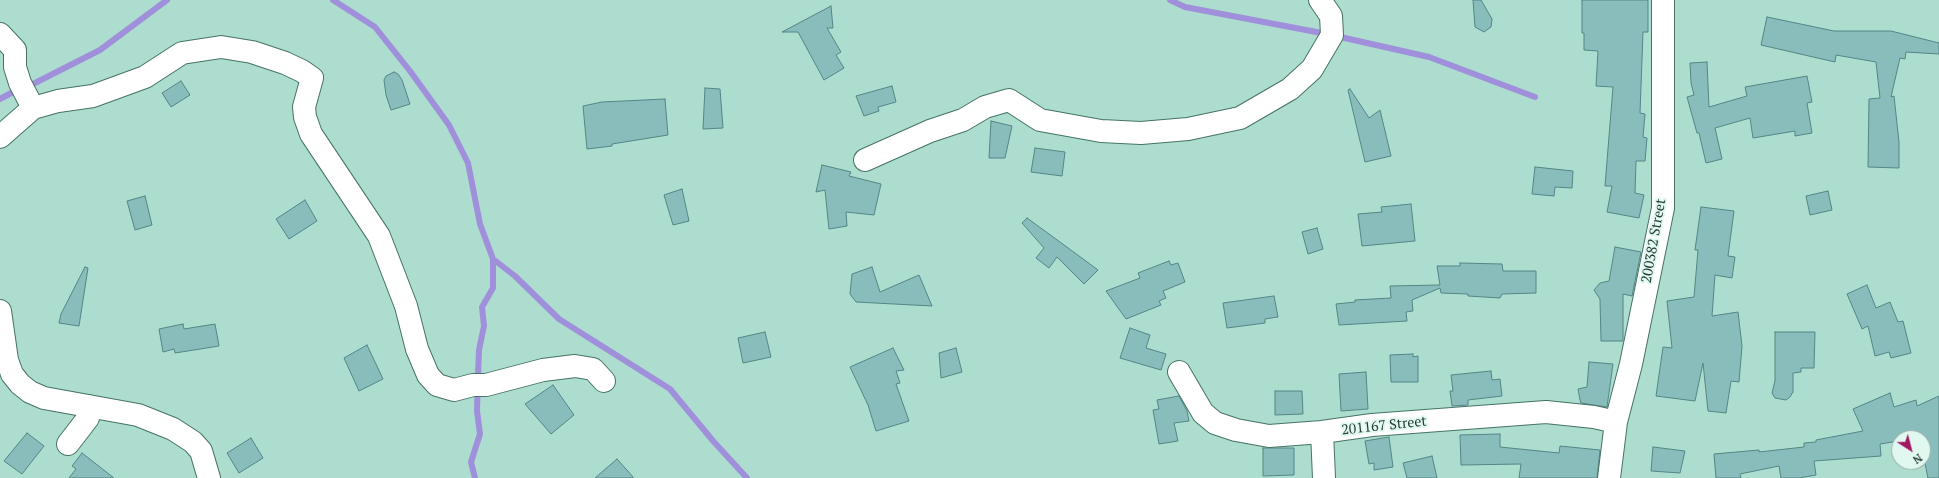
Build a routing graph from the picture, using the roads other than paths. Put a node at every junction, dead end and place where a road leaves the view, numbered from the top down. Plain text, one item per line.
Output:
1 (1320, 0) edge
2 (1663, 0) edge
3 (0, 34) edge
4 (33, 108) junction
5 (0, 137) edge
6 (865, 160) dead end
7 (0, 311) edge
8 (1179, 372) dead end
9 (604, 381) dead end
10 (89, 406) junction
11 (1616, 422) junction
12 (1322, 432) junction
13 (68, 444) dead end
14 (209, 478) edge
15 (1324, 478) edge
16 (1609, 478) edge

1 - 6 street
2 - 11 street, 200382 Street
3 - 4 street
4 - 5 street
4 - 9 street
7 - 10 street
8 - 12 street, 201167 Street
10 - 13 street
10 - 14 street
11 - 12 street, 201167 Street
11 - 16 street, 200382 Street
12 - 15 street

